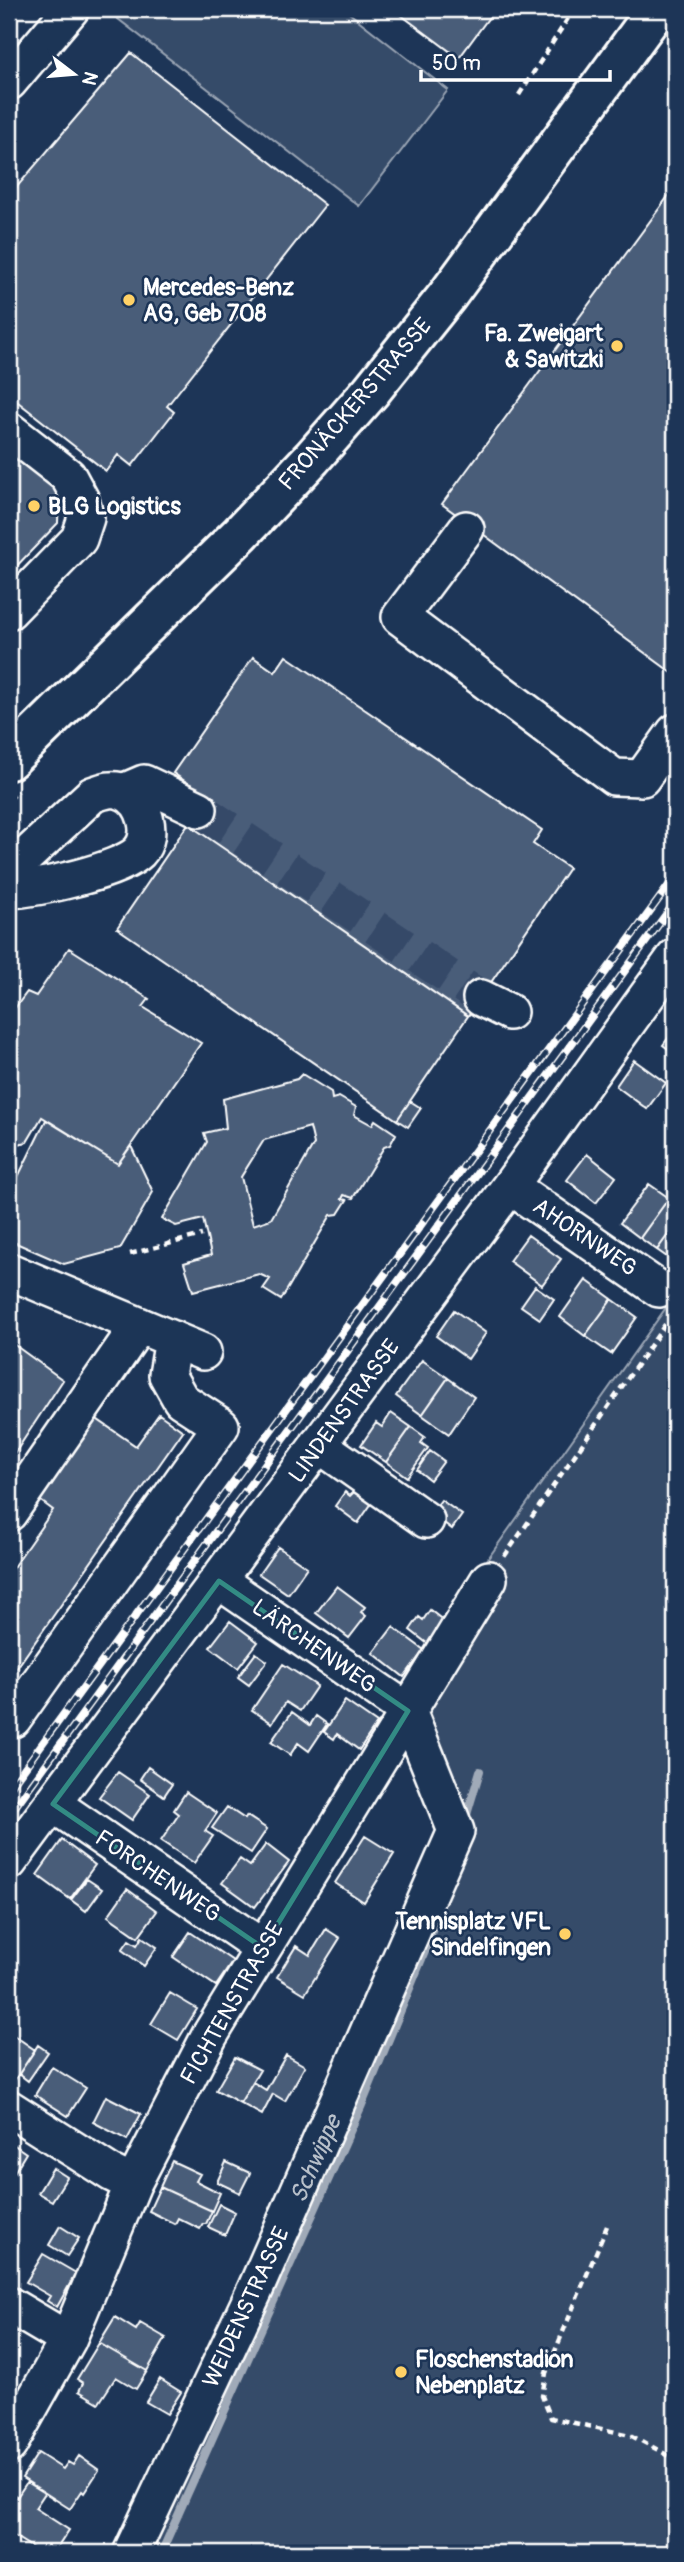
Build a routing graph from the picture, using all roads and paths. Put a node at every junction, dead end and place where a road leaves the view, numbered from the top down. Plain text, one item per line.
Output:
1 (71, 9) edge
2 (574, 9) edge
3 (657, 9) edge
4 (9, 82) edge
5 (519, 95) dead end
6 (9, 430) edge
7 (466, 529) dead end
8 (9, 611) edge
9 (675, 732) edge
10 (9, 760) edge
11 (123, 792) junction
12 (198, 808) tunnel mouth
13 (9, 872) edge
14 (9, 890) edge
15 (675, 957) edge
16 (510, 1186) junction
17 (202, 1235) dead end
18 (130, 1254) dead end
19 (9, 1271) edge
20 (667, 1299) edge
21 (139, 1325) junction
22 (318, 1444) junction
23 (9, 1513) edge
24 (426, 1520) dead end
25 (489, 1579) joint
26 (219, 1581) junction
27 (408, 1711) junction
28 (9, 1716) edge
29 (53, 1804) junction
30 (9, 1862) edge
31 (263, 1948) junction
32 (9, 2108) edge
33 (133, 2184) junction
34 (607, 2225) dead end
35 (9, 2305) edge
36 (68, 2340) junction
37 (9, 2445) edge
38 (675, 2459) edge
39 (131, 2553) edge

1 - 4 street
2 - 5 path
3 - 10 main road, FRONÄCKERSTRASSE
6 - 8 street
7 - 9 street
11 - 12 street
11 - 13 street
11 - 14 street
15 - 16 street, LINDENSTRASSE
16 - 20 street, AHORNWEG
16 - 22 street, LINDENSTRASSE
17 - 18 path
19 - 21 street
20 - 25 path
21 - 23 street
21 - 28 street
22 - 24 street
22 - 26 street, LINDENSTRASSE
25 - 27 street, FICHTENSTRASSE
26 - 27 street, LÄRCHENWEG
26 - 29 street, LINDENSTRASSE
27 - 31 street, FICHTENSTRASSE
27 - 39 street, WEIDENSTRASSE
29 - 30 street, LINDENSTRASSE
29 - 31 street, FORCHENWEG
31 - 33 street, FICHTENSTRASSE
32 - 33 street
33 - 36 street, FICHTENSTRASSE
34 - 38 path
35 - 36 street
36 - 37 street, FICHTENSTRASSE

